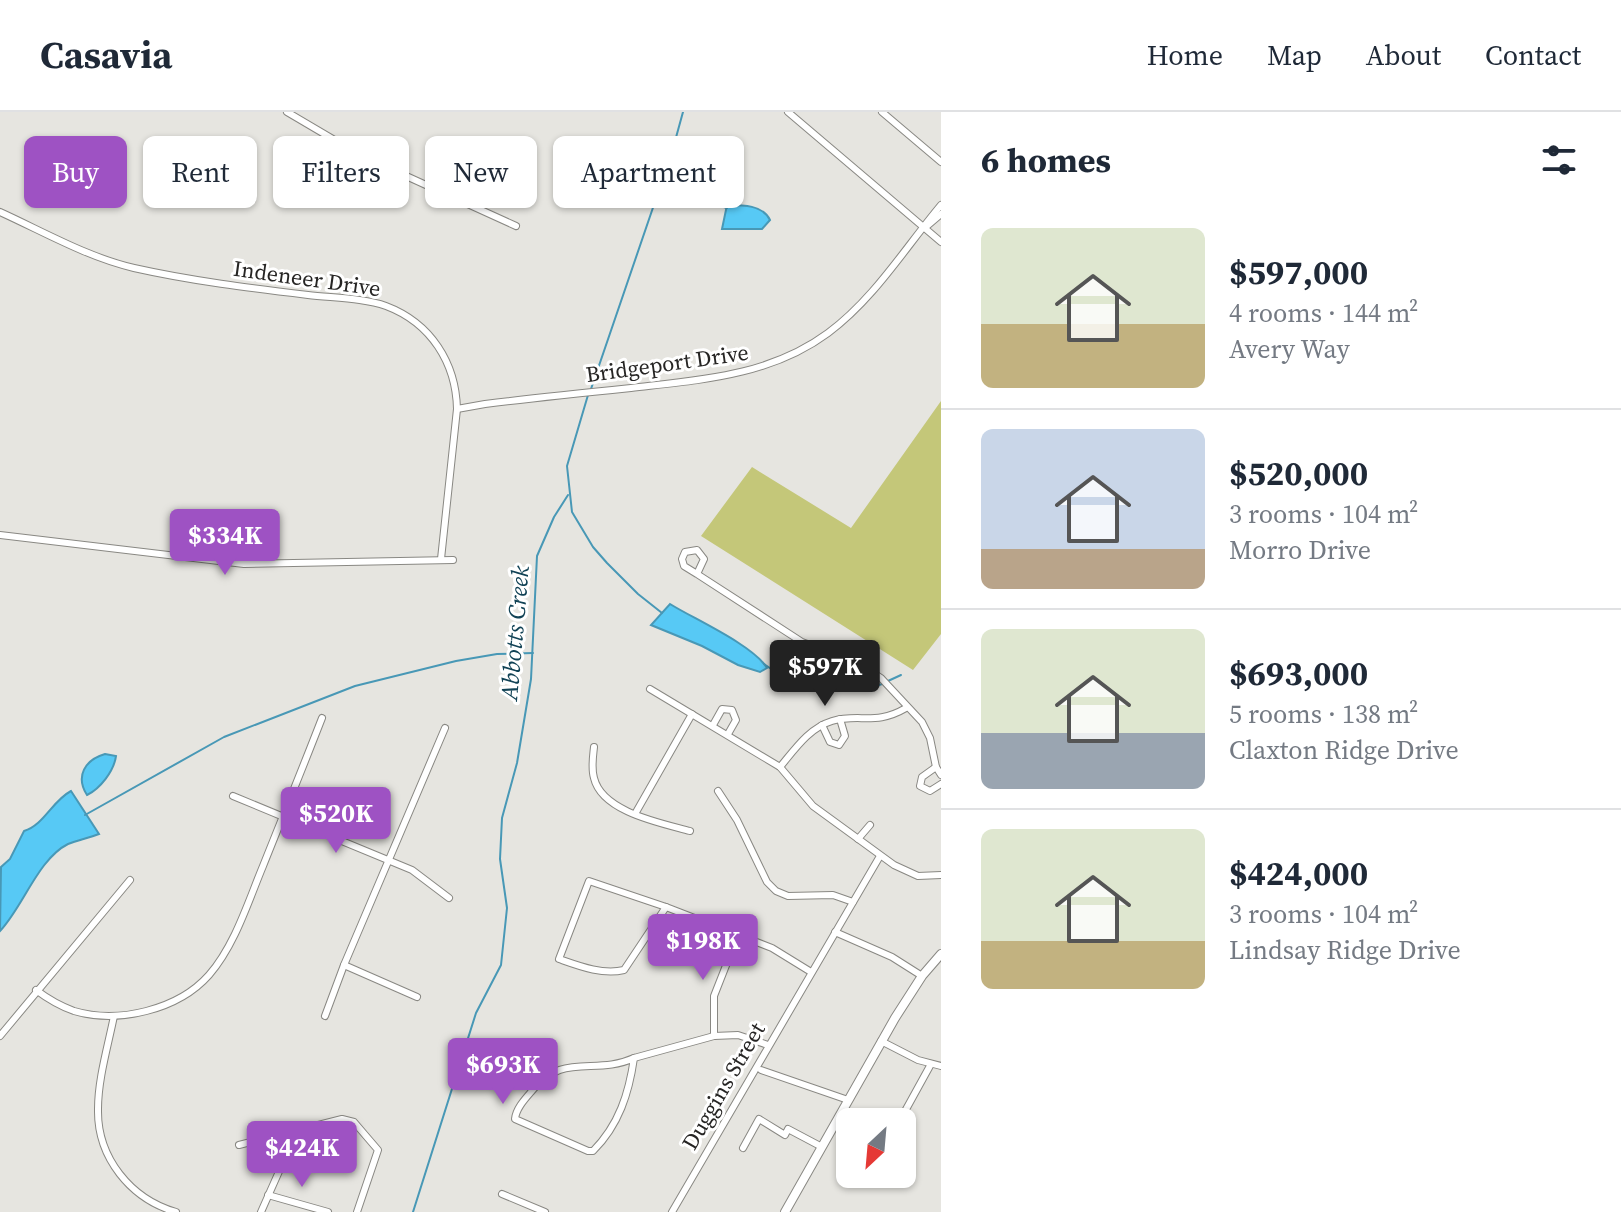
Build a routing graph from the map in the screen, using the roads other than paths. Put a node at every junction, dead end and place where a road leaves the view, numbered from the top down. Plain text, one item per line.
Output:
1 (287, 112) edge
2 (788, 112) edge
3 (882, 112) edge
4 (941, 162) edge
5 (941, 205) edge
6 (0, 212) edge
7 (941, 214) edge
8 (516, 226) dead end
9 (924, 228) junction
10 (941, 242) edge
11 (457, 409) junction
12 (0, 535) edge
13 (441, 559) junction
14 (453, 560) dead end
15 (697, 574) dead end
16 (650, 689) dead end
17 (906, 708) junction
18 (692, 714) junction
19 (322, 718) dead end
20 (840, 719) junction
21 (713, 725) junction
22 (822, 725) junction
23 (445, 728) dead end
24 (728, 734) junction
25 (594, 747) dead end
26 (780, 767) junction
27 (936, 767) junction
28 (941, 775) edge
29 (941, 784) edge
30 (718, 791) dead end
31 (233, 796) dead end
32 (635, 814) junction
33 (282, 818) junction
34 (870, 825) dead end
35 (690, 831) dead end
36 (858, 839) junction
37 (880, 856) junction
38 (388, 859) junction
39 (941, 875) edge
40 (130, 880) dead end
41 (449, 898) dead end
42 (853, 902) junction
43 (666, 907) junction
44 (835, 932) junction
45 (738, 935) junction
46 (941, 954) edge
47 (344, 965) junction
48 (811, 972) junction
49 (922, 976) junction
50 (36, 990) junction
51 (417, 997) dead end
52 (114, 1016) junction
53 (325, 1016) dead end
54 (0, 1036) edge
55 (714, 1036) junction
56 (881, 1041) junction
57 (768, 1045) junction
58 (634, 1058) junction
59 (931, 1064) junction
60 (941, 1066) edge
61 (761, 1070) dead end
62 (848, 1100) junction
63 (907, 1108) edge
64 (297, 1131) junction
65 (239, 1145) dead end
66 (822, 1147) junction
67 (743, 1148) dead end
68 (502, 1194) dead end
69 (268, 1195) junction
70 (176, 1212) edge
71 (261, 1212) edge
72 (328, 1212) edge
73 (357, 1212) edge
74 (545, 1212) edge
75 (672, 1212) edge
76 (785, 1212) edge

1 - 8 street
2 - 9 street
3 - 4 street
5 - 9 street
6 - 11 street, Indeneer Drive
7 - 9 street
9 - 10 street
9 - 11 street, Bridgeport Drive
11 - 13 street, Indeneer Drive
12 - 13 street
13 - 14 street
15 - 17 street
16 - 18 street
17 - 20 street
17 - 27 street
18 - 21 street
18 - 32 street
19 - 33 street
20 - 22 street
20 - 22 street
21 - 24 street
21 - 24 street
22 - 26 street
23 - 38 street
24 - 26 street
25 - 32 street
26 - 36 street
27 - 28 street
27 - 29 street
30 - 42 street
31 - 33 street
32 - 35 street
33 - 38 street
33 - 52 street
34 - 36 street
36 - 37 street
37 - 39 street
37 - 42 street, Duggins Street
38 - 41 street
38 - 47 street
40 - 50 street
42 - 44 street, Duggins Street
43 - 43 street
43 - 45 street
44 - 48 street, Duggins Street
44 - 49 street
45 - 48 street
45 - 55 street
46 - 49 main road
47 - 51 street
47 - 53 street
48 - 57 street, Duggins Street
49 - 56 main road
50 - 52 street
50 - 54 street
52 - 70 street
55 - 57 street
55 - 58 street
56 - 59 street
56 - 62 main road
57 - 75 street, Duggins Street
58 - 58 street
59 - 60 street
59 - 63 street
61 - 62 street
62 - 66 main road
64 - 65 street
64 - 69 street
64 - 73 street
66 - 67 street
66 - 76 main road
68 - 74 street
69 - 71 street
69 - 72 street

